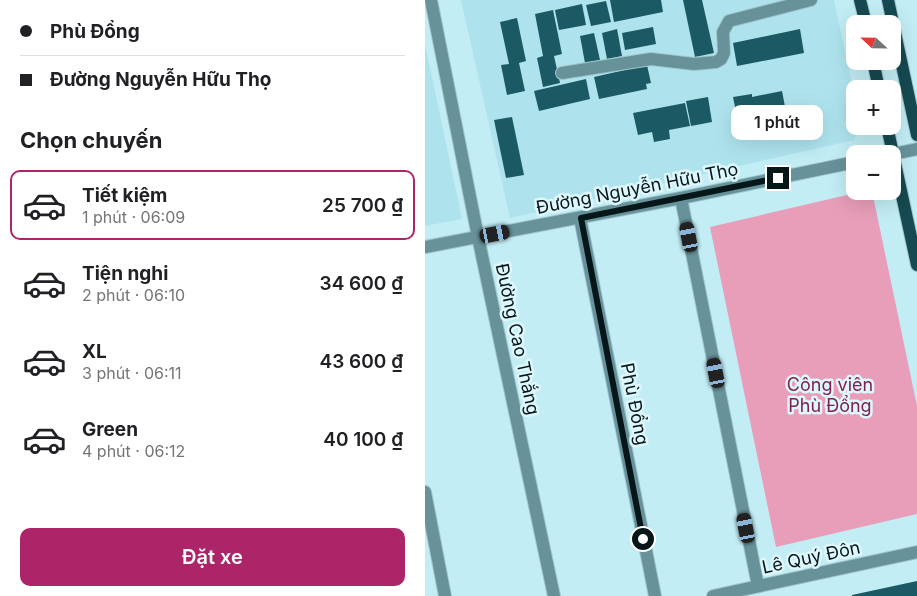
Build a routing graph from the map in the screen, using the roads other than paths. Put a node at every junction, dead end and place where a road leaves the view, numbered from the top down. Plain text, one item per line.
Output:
1 (431, 0) edge
2 (811, 0) edge
3 (861, 0) edge
4 (888, 0) edge
5 (864, 15) edge
6 (562, 73) dead end
7 (917, 135) edge
8 (917, 149) edge
9 (901, 152) edge
10 (846, 164) edge
11 (901, 191) edge
12 (681, 198) junction
13 (581, 218) junction
14 (478, 237) junction
15 (425, 248) edge
16 (917, 264) edge
17 (425, 492) edge
18 (917, 552) edge
19 (757, 586) junction
20 (445, 596) edge
21 (554, 596) edge
22 (655, 596) edge
23 (713, 596) edge

1 - 14 street, Đường Cao Thắng
2 - 6 street
3 - 5 main road
4 - 7 main road
8 - 9 street
10 - 12 street, Đường Nguyễn Hữu Thọ
11 - 16 main road
12 - 13 street, Đường Nguyễn Hữu Thọ
12 - 19 street
13 - 14 street, Đường Nguyễn Hữu Thọ
13 - 22 street, Phù Đổng
14 - 15 street, Đường Nguyễn Hữu Thọ
14 - 21 street, Đường Cao Thắng
17 - 20 street
18 - 19 street, Lê Quý Đôn
19 - 23 street, Lê Quý Đôn

